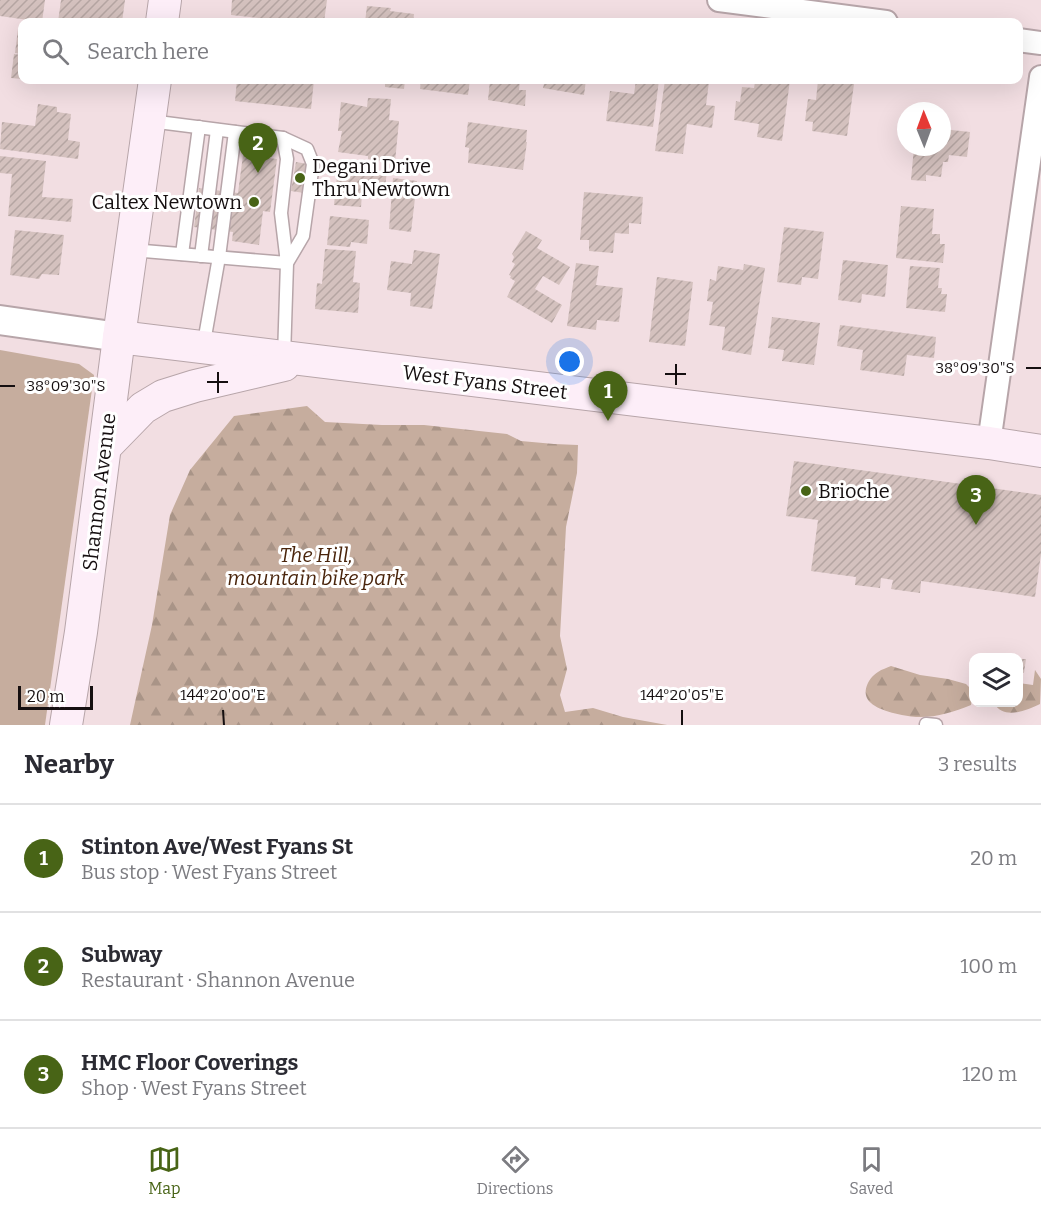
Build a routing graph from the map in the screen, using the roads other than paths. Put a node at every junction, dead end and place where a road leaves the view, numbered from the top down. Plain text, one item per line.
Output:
1 (165, 0) edge
2 (719, 0) edge
3 (825, 7) edge
4 (163, 18) edge
5 (870, 18) edge
6 (1023, 41) edge
7 (1041, 44) edge
8 (1041, 77) edge
9 (154, 84) edge
10 (149, 121) junction
11 (199, 128) junction
12 (217, 130) junction
13 (235, 132) junction
14 (283, 138) junction
15 (131, 250) junction
16 (182, 254) junction
17 (201, 256) junction
18 (219, 257) junction
19 (287, 263) junction
20 (0, 320) edge
21 (119, 337) junction
22 (203, 348) junction
23 (293, 359) junction
24 (989, 443) junction
25 (105, 447) junction
26 (1041, 451) edge
27 (66, 725) edge

1 - 4 main road
2 - 3 street
3 - 5 street
6 - 7 street
8 - 24 street
9 - 10 main road, Shannon Avenue
10 - 11 lane
10 - 15 main road, Shannon Avenue
11 - 12 lane
11 - 16 lane
12 - 13 lane
12 - 17 lane
13 - 14 lane
13 - 18 lane
14 - 19 lane
14 - 19 lane
15 - 16 lane
15 - 21 main road, Shannon Avenue
16 - 17 lane
17 - 18 lane
18 - 19 lane
18 - 22 lane
19 - 23 lane
20 - 21 street, West Fyans Street
21 - 22 main road, West Fyans Street
21 - 25 main road, Shannon Avenue
22 - 23 main road, West Fyans Street
23 - 24 main road, West Fyans Street
23 - 25 main road
24 - 26 main road, West Fyans Street
25 - 27 main road, Shannon Avenue

